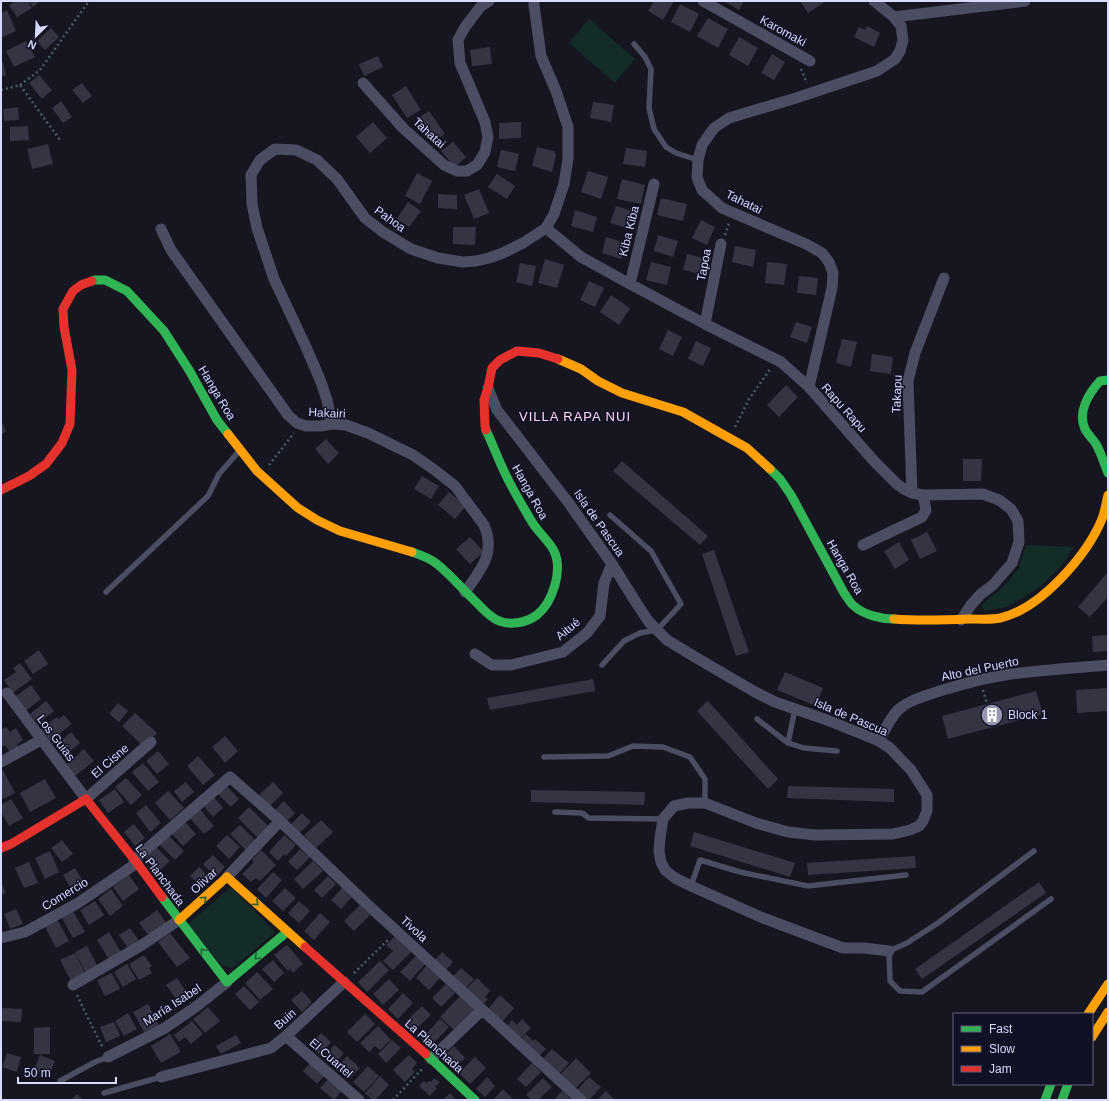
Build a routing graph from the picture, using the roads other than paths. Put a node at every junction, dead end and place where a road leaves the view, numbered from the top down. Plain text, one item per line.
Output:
1 (489, 1) edge
2 (534, 1) edge
3 (703, 1) edge
4 (874, 1) edge
5 (1025, 1) edge
6 (894, 16) junction
7 (634, 44) dead end
8 (810, 61) road end
9 (362, 83) dead end
10 (698, 160) junction
11 (654, 184) dead end
12 (161, 228) dead end
13 (546, 228) junction
14 (721, 244) road end
15 (944, 278) dead end
16 (630, 284) junction
17 (705, 324) junction
18 (1108, 380) edge
19 (809, 387) junction
20 (488, 388) junction
21 (332, 424) junction
22 (240, 450) junction
23 (1108, 473) edge
24 (1, 490) edge
25 (917, 494) junction
26 (1108, 495) edge
27 (610, 515) dead end
28 (863, 545) dead end
29 (612, 564) junction
30 (106, 592) dead end
31 (465, 592) junction
32 (961, 620) junction
33 (657, 630) junction
34 (475, 654) dead end
35 (602, 665) dead end
36 (1108, 665) edge
37 (7, 693) dead end
38 (795, 709) junction
39 (757, 719) dead end
40 (41, 740) junction
41 (879, 741) junction
42 (151, 742) dead end
43 (788, 743) junction
44 (837, 751) dead end
45 (544, 757) dead end
46 (1, 762) edge
47 (230, 777) joint
48 (86, 799) junction
49 (705, 803) junction
50 (555, 812) dead end
51 (663, 819) junction
52 (280, 821) junction
53 (1, 848) edge
54 (1034, 852) dead end
55 (135, 861) junction
56 (906, 875) dead end
57 (227, 877) junction
58 (691, 886) junction
59 (1051, 899) dead end
60 (178, 920) junction
61 (287, 932) junction
62 (1, 938) edge
63 (889, 950) junction
64 (227, 982) junction
65 (344, 982) junction
66 (1108, 984) edge
67 (73, 985) road end
68 (482, 1010) junction
69 (1108, 1012) edge
70 (1089, 1013) edge
71 (1093, 1035) edge
72 (286, 1036) junction
73 (108, 1057) joint
74 (431, 1059) junction
75 (161, 1077) joint
76 (60, 1081) dead end
77 (1051, 1085) edge
78 (1068, 1085) edge
79 (104, 1093) dead end
80 (359, 1100) edge
81 (475, 1100) edge
82 (581, 1100) edge
83 (1045, 1100) edge
84 (1062, 1100) edge

1 - 9 street, Tahatai
2 - 13 street, Pahoa
3 - 8 street, Karomaki
4 - 6 street, Tahatai
5 - 6 street
6 - 10 street, Tahatai
7 - 10 lane
10 - 19 street, Tahatai
11 - 16 street, Kiba Kiba
12 - 21 street, Hakairi
13 - 16 street, Rapu Rapu
13 - 21 street, Pahoa
14 - 17 street, Tapoa
15 - 25 street, Takapu
16 - 17 street, Rapu Rapu
17 - 19 street, Rapu Rapu
18 - 23 main road
19 - 25 street, Rapu Rapu
20 - 29 street, Isla de Pascua
20 - 31 main road, Hanga Roa
20 - 32 main road, Hanga Roa
21 - 31 street, Hakairi
22 - 24 main road, Hanga Roa
22 - 30 lane
22 - 31 main road, Hanga Roa
25 - 28 street, Takapu
25 - 32 street
26 - 32 main road, Hanga Roa
27 - 33 lane
29 - 33 street, Isla de Pascua
29 - 34 street, Aitué
33 - 35 lane
33 - 38 street, Isla de Pascua
36 - 41 street, Alto del Puerto
37 - 40 street, Los Guias
38 - 41 street, Isla de Pascua
38 - 43 lane
39 - 43 lane
40 - 46 street
40 - 48 street, Los Guias
41 - 49 street, Isla de Pascua
42 - 48 street, El Cisne
43 - 44 lane
45 - 49 lane
47 - 52 street, Tivola
47 - 55 street, Comercio
48 - 53 main road
48 - 55 main road, La Planchada
49 - 51 street, Isla de Pascua
50 - 51 lane
51 - 58 street
52 - 57 street, Olivar
52 - 68 street, Tivola
54 - 63 lane
55 - 60 main road, La Planchada
55 - 62 street, Comercio
56 - 58 lane
60 -> 57 main road, Olivar
57 -> 61 main road, La Planchada
58 - 63 street
59 - 63 lane
64 -> 60 main road, La Planchada
60 - 67 street, Olivar
61 -> 64 main road
61 - 65 main road, La Planchada
64 - 73 street, María Isabel
65 - 72 street, Buin
65 - 74 main road, La Planchada
66 - 70 main road
68 - 74 street
68 - 82 street, Tivola
69 - 71 main road
72 - 75 street, Buin
72 - 80 street, El Cuartel
73 - 76 lane
74 - 81 main road, La Planchada
75 - 79 lane
77 - 83 main road
78 - 84 main road

